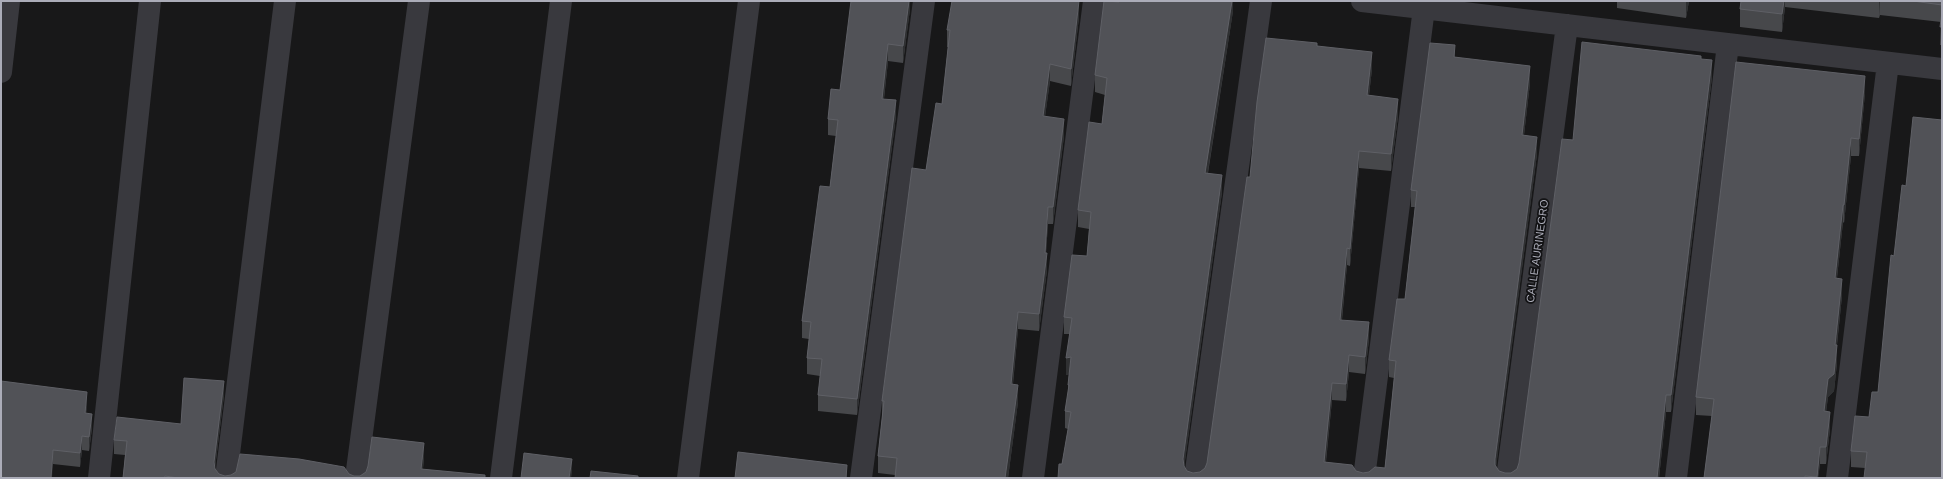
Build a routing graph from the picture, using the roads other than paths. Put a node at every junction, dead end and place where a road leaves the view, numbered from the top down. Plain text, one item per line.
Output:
1 (9, 1) edge
2 (150, 1) edge
3 (285, 1) edge
4 (419, 1) edge
5 (561, 1) edge
6 (749, 1) edge
7 (924, 1) edge
8 (1094, 1) edge
9 (1261, 1) edge
10 (1362, 1) edge
11 (1424, 8) junction
12 (1567, 25) junction
13 (1728, 44) junction
14 (1888, 62) junction
15 (1942, 69) edge
16 (1, 72) edge
17 (99, 478) edge
18 (226, 478) edge
19 (356, 478) edge
20 (501, 478) edge
21 (688, 478) edge
22 (861, 478) edge
23 (1033, 478) edge
24 (1195, 478) edge
25 (1364, 478) edge
26 (1507, 478) edge
27 (1676, 478) edge
28 (1837, 478) edge

1 - 16 street
2 - 17 street
3 - 18 street
4 - 19 street
5 - 20 street
6 - 21 street
7 - 22 street
8 - 23 street
9 - 24 street
10 - 11 street
11 - 12 street
11 - 25 street
12 - 13 street
12 - 26 street, CALLE AURINEGRO
13 - 14 street
13 - 27 street
14 - 15 street
14 - 28 street

